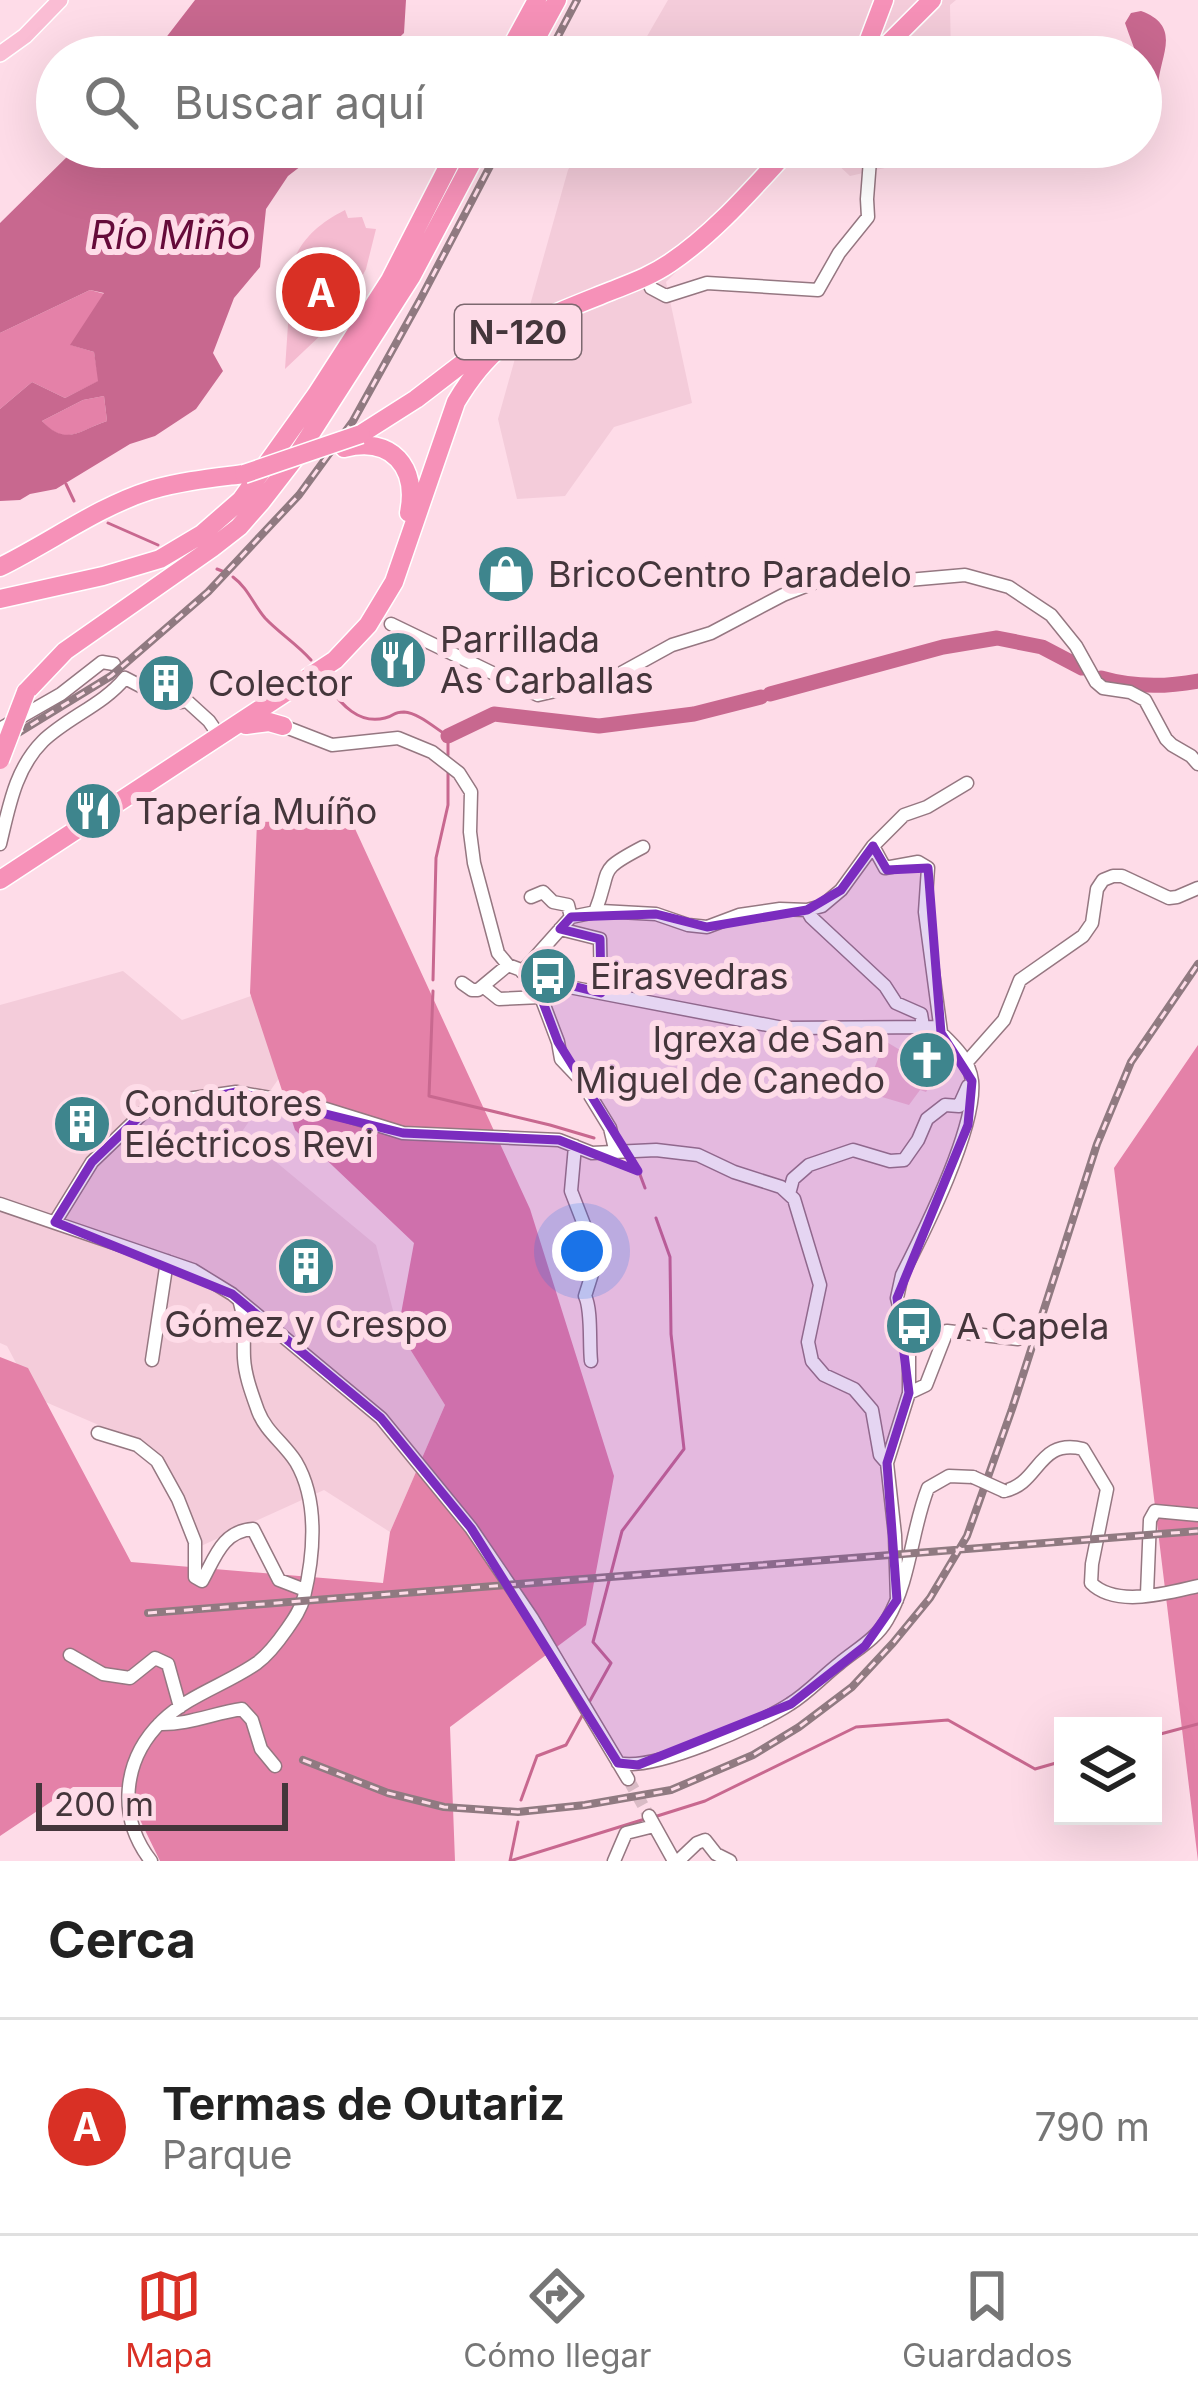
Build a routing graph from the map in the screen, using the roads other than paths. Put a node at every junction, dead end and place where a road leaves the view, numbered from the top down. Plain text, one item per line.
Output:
1 (60, 0) edge
2 (537, 0) edge
3 (557, 0) edge
4 (884, 0) edge
5 (919, 0) edge
6 (932, 0) edge
7 (517, 36) edge
8 (537, 36) edge
9 (874, 36) edge
10 (886, 36) edge
11 (891, 36) edge
12 (0, 54) edge
13 (447, 168) edge
14 (469, 168) edge
15 (763, 168) edge
16 (771, 168) edge
17 (869, 168) edge
18 (647, 277) junction
19 (244, 474) junction
20 (0, 567) edge
21 (0, 599) edge
22 (389, 605) junction
23 (114, 664) dead end
24 (274, 703) junction
25 (238, 726) junction
26 (283, 726) junction
27 (0, 729) edge
28 (220, 737) junction
29 (0, 760) edge
30 (1198, 764) edge
31 (967, 783) dead end
32 (0, 844) edge
33 (873, 846) junction
34 (643, 847) dead end
35 (1, 876) edge
36 (1198, 888) edge
37 (531, 897) dead end
38 (807, 910) junction
39 (596, 912) junction
40 (571, 917) junction
41 (560, 929) junction
42 (521, 971) junction
43 (462, 983) dead end
44 (484, 987) junction
45 (601, 993) junction
46 (541, 997) junction
47 (923, 1026) junction
48 (941, 1033) junction
49 (966, 1063) junction
50 (971, 1080) junction
51 (574, 1146) junction
52 (616, 1153) junction
53 (789, 1193) junction
54 (0, 1204) edge
55 (55, 1222) junction
56 (167, 1261) junction
57 (239, 1302) junction
58 (1018, 1339) dead end
59 (152, 1360) dead end
60 (590, 1361) dead end
61 (909, 1393) junction
62 (98, 1433) dead end
63 (887, 1463) junction
64 (1198, 1515) edge
65 (1198, 1586) edge
66 (305, 1590) junction
67 (1147, 1594) junction
68 (897, 1600) junction
69 (70, 1655) dead end
70 (180, 1707) junction
71 (159, 1724) junction
72 (618, 1763) junction
73 (275, 1766) dead end
74 (628, 1779) tunnel mouth
75 (152, 1861) edge
76 (614, 1861) edge
77 (676, 1861) edge
78 (730, 1861) edge

1 - 12 main road
2 - 7 highway
3 - 8 highway
4 - 9 highway
5 - 10 highway
6 - 11 highway
13 - 21 highway
14 - 29 highway, bridge
15 - 19 highway, N-120, bridge
16 - 18 highway, N-120
17 - 18 street
18 - 22 highway, N-120
19 - 20 highway, N-120
19 - 22 highway, N-120, bridge
22 - 24 highway, N-120
22 - 30 street
23 - 27 street
24 - 25 highway, N-120
24 - 26 highway
25 - 26 highway
25 - 28 highway, N-120
26 - 42 street
28 - 32 street
28 - 35 highway, N-120
31 - 33 street
33 - 38 street
33 - 48 street
34 - 39 street
36 - 49 street
37 - 40 street
38 - 39 street
38 - 47 street
39 - 40 street
40 - 41 street
41 - 42 street
41 - 45 street
42 - 44 street
42 - 45 street
42 - 46 street
43 - 44 street
44 - 46 street
45 - 47 street
46 - 52 street
47 - 48 street
48 - 49 street
49 - 50 street
50 - 53 street
50 - 61 street
51 - 52 street
51 - 55 street
51 - 60 street
52 - 53 street
53 - 63 street
54 - 55 street
55 - 56 street
56 - 57 street
56 - 59 street
57 - 66 street
57 - 72 street
58 - 61 street
61 - 63 street
62 - 66 street
63 - 68 street
64 - 67 street
65 - 67 street
66 - 70 street
67 - 68 street, bridge
68 - 72 street
69 - 70 street
70 - 71 street
71 - 73 street
71 - 75 street
72 - 74 street
76 - 77 street
77 - 78 street

